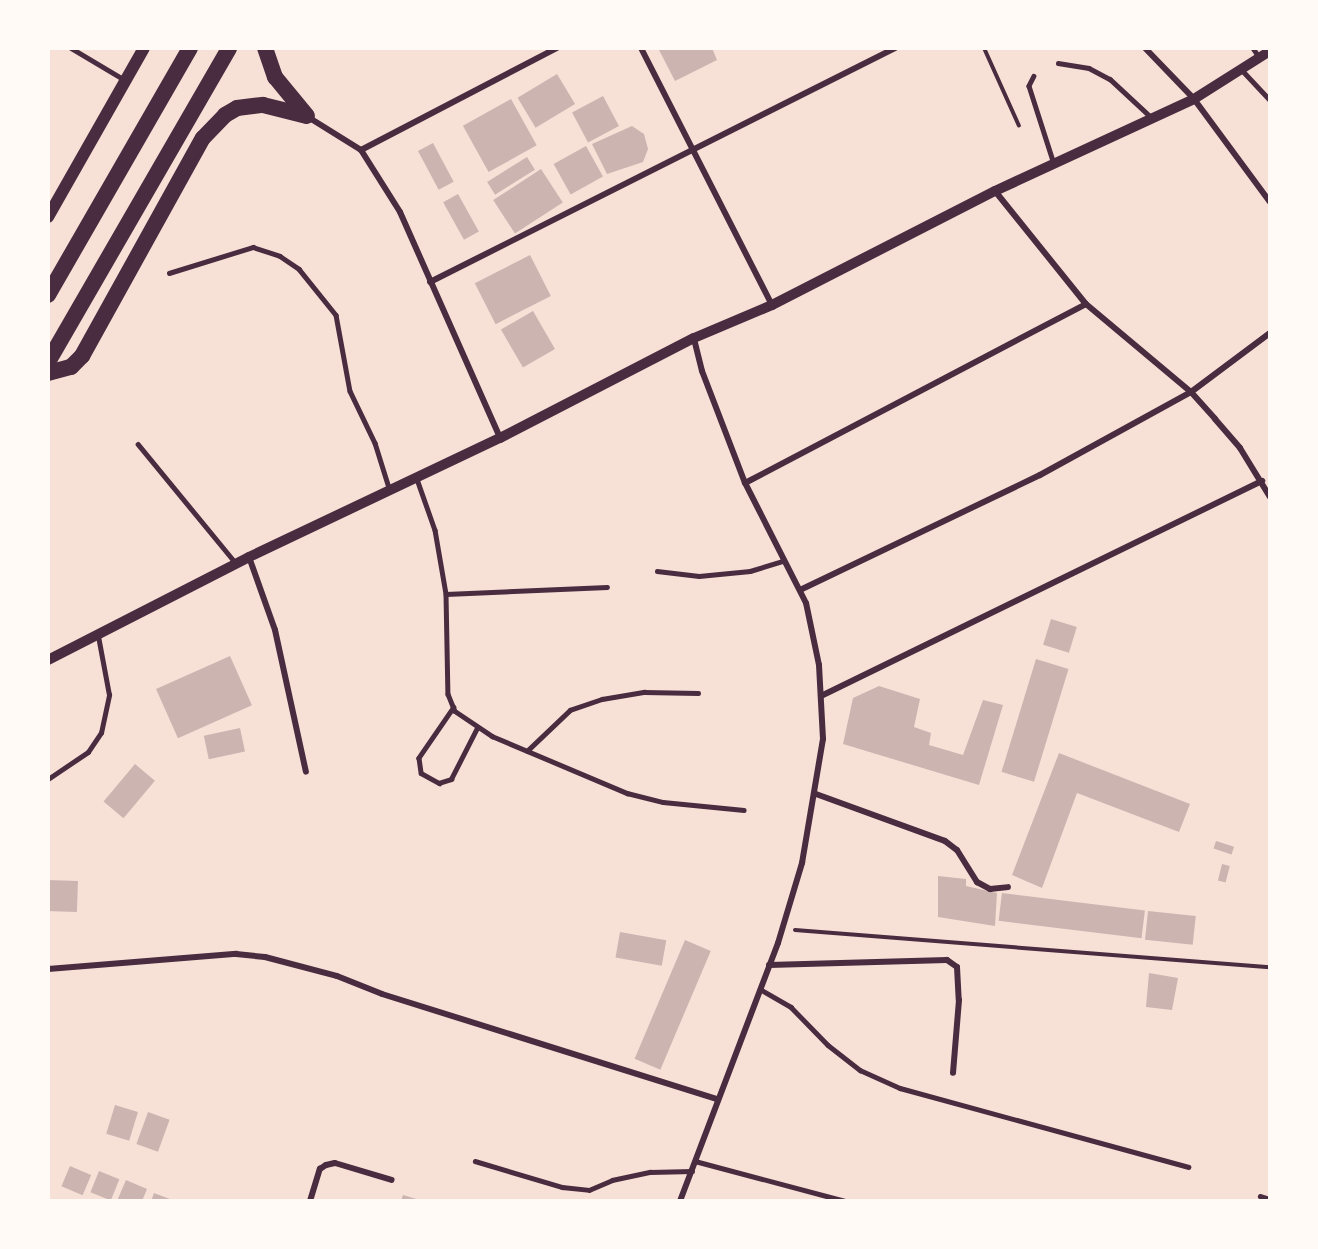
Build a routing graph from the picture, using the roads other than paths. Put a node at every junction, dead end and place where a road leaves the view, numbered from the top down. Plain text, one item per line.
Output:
1 (71, 48) edge
2 (144, 48) edge
3 (190, 48) edge
4 (229, 48) edge
5 (265, 48) edge
6 (557, 48) edge
7 (641, 48) edge
8 (895, 48) edge
9 (1145, 48) edge
10 (1252, 48) edge
11 (78, 50) edge
12 (1270, 51) edge
13 (1261, 59) junction
14 (1058, 63) dead end
15 (1242, 70) junction
16 (1034, 76) dead end
17 (125, 80) junction
18 (1194, 99) junction
19 (1270, 100) edge
20 (307, 116) junction
21 (1153, 118) junction
22 (691, 148) junction
23 (361, 150) junction
24 (1054, 164) junction
25 (995, 190) junction
26 (1270, 202) edge
27 (48, 217) edge
28 (169, 273) dead end
29 (430, 282) junction
30 (48, 295) edge
31 (1086, 304) junction
32 (772, 305) junction
33 (1270, 333) edge
34 (694, 338) junction
35 (48, 362) edge
36 (48, 373) edge
37 (1191, 392) junction
38 (500, 438) junction
39 (138, 444) dead end
40 (416, 477) junction
41 (1262, 481) junction
42 (745, 483) junction
43 (390, 490) junction
44 (1270, 497) edge
45 (249, 558) junction
46 (783, 561) junction
47 (236, 564) junction
48 (657, 571) dead end
49 (607, 587) dead end
50 (800, 590) junction
51 (446, 594) junction
52 (98, 633) junction
53 (48, 660) edge
54 (698, 693) dead end
55 (821, 696) junction
56 (454, 707) junction
57 (477, 728) junction
58 (527, 751) junction
59 (306, 772) dead end
60 (48, 779) edge
61 (816, 794) junction
62 (744, 810) dead end
63 (1008, 887) dead end
64 (769, 965) junction
65 (48, 969) edge
66 (760, 989) junction
67 (953, 1073) dead end
68 (718, 1099) junction
69 (475, 1161) dead end
70 (695, 1161) junction
71 (1188, 1167) dead end
72 (692, 1171) junction
73 (392, 1180) dead end
74 (1260, 1196) dead end
75 (1270, 1199) edge
76 (310, 1201) edge
77 (680, 1201) edge
78 (845, 1201) edge

1 - 11 lane
2 - 17 main road
3 - 30 highway
4 - 35 highway
5 - 20 highway
6 - 23 street
7 - 22 street
8 - 22 street
9 - 18 street
10 - 13 lane
11 - 17 lane
12 - 13 street
13 - 15 street
14 - 21 lane
15 - 18 street
15 - 19 lane
16 - 24 lane
17 - 27 main road
18 - 21 street
18 - 26 street
20 - 23 street
20 - 36 highway
21 - 24 street
22 - 29 street
22 - 32 street
23 - 29 street
24 - 25 street
25 - 31 street
25 - 32 street
28 - 43 lane
29 - 38 street
31 - 37 street
31 - 42 street
32 - 34 street
33 - 37 street
34 - 38 street
34 - 42 street
37 - 41 street
37 - 50 street
38 - 40 street
39 - 47 lane
40 - 43 street
40 - 51 lane
41 - 44 street
41 - 55 street
42 - 46 street
43 - 45 street
45 - 47 street
45 - 59 street
46 - 48 lane
46 - 50 street
47 - 52 street
49 - 51 lane
50 - 55 street
51 - 56 lane
52 - 53 street
52 - 60 lane
54 - 58 lane
55 - 61 street
56 - 57 lane
56 - 57 lane
57 - 58 lane
58 - 62 lane
61 - 63 street
61 - 64 street
64 - 66 street
64 - 67 street
65 - 68 street
66 - 68 street
66 - 71 lane
68 - 70 street
69 - 72 lane
70 - 72 street
70 - 78 lane
72 - 77 street
73 - 76 street
74 - 75 lane

